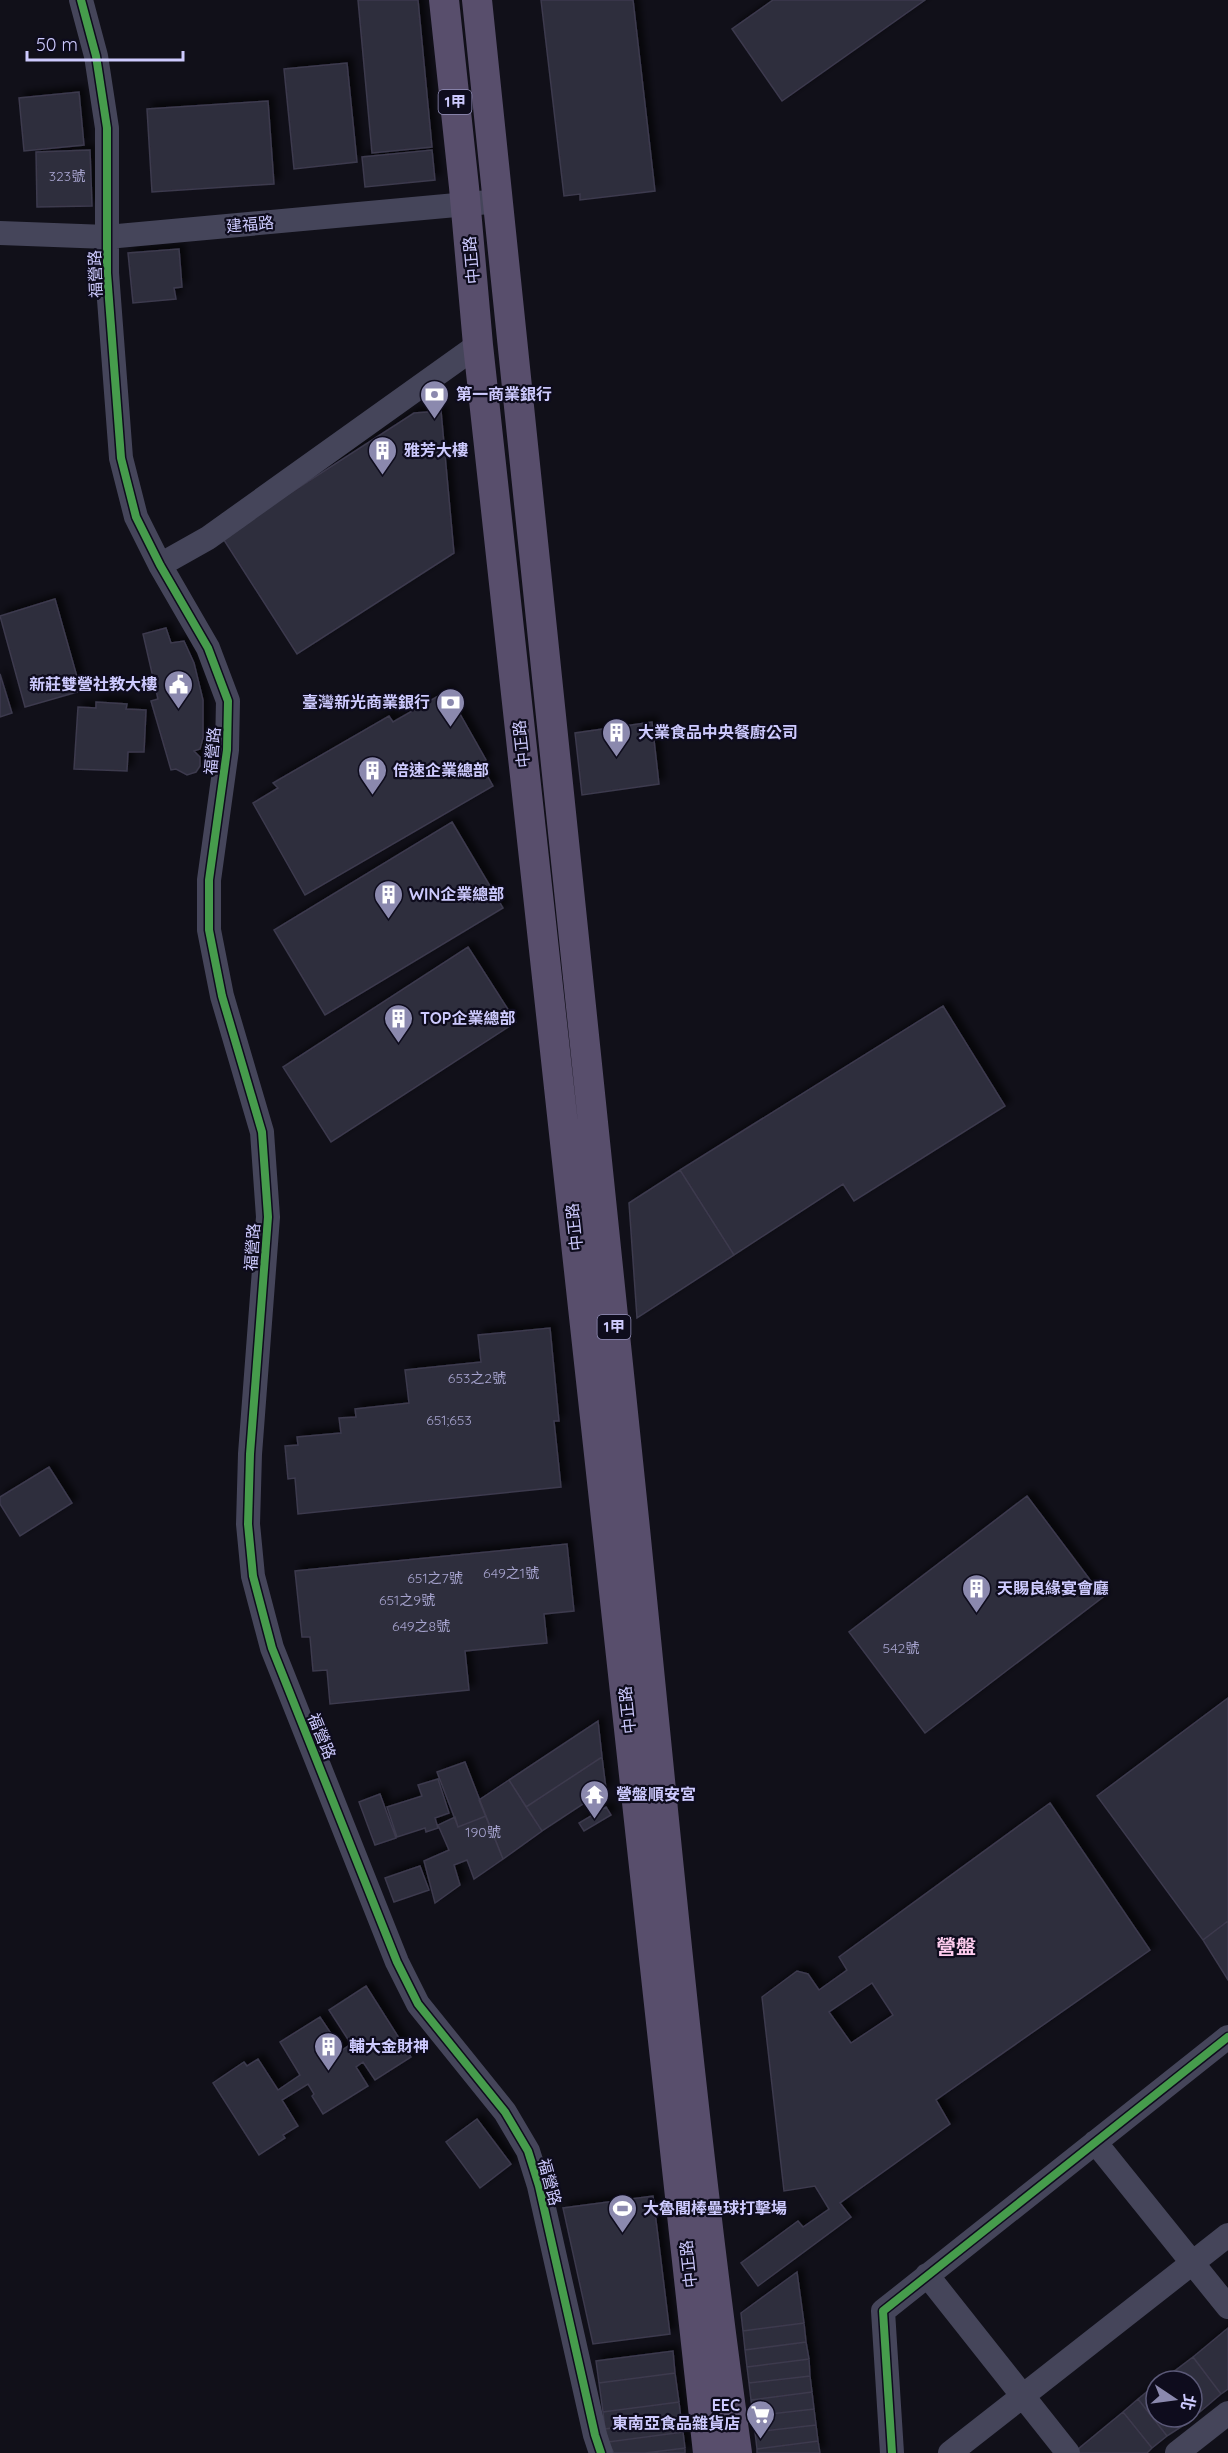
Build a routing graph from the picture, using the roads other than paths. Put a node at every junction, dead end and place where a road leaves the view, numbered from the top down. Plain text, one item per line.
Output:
1 (81, 0) edge
2 (444, 0) edge
3 (477, 0) edge
4 (500, 201) junction
5 (466, 204) junction
6 (0, 233) edge
7 (107, 237) junction
8 (478, 345) junction
9 (160, 565) junction
10 (1228, 2037) edge
11 (1095, 2142) junction
12 (1228, 2235) edge
13 (1192, 2263) junction
14 (927, 2276) junction
15 (1228, 2307) edge
16 (1023, 2396) junction
17 (1228, 2413) edge
18 (602, 2453) edge
19 (708, 2453) edge
20 (737, 2453) edge
21 (892, 2453) edge
22 (950, 2453) edge
23 (1068, 2453) edge
24 (1177, 2453) edge

1 - 7 street, 福營路
2 - 5 main road, 中正路 / 1甲
3 - 4 main road, 中正路 / 1甲
4 - 5 street, 建福路
4 - 20 main road, 中正路 / 1甲
5 - 7 street, 建福路
5 - 8 main road, 中正路 / 1甲
6 - 7 street, 建福路
7 - 9 street, 福營路
8 - 9 street
8 - 19 main road, 中正路 / 1甲
9 - 18 street, 福營路
10 - 11 street
11 - 13 street
11 - 14 street
12 - 13 street
13 - 15 street
13 - 16 street
14 - 16 street
14 - 21 street
16 - 22 street
16 - 23 street
17 - 24 street

